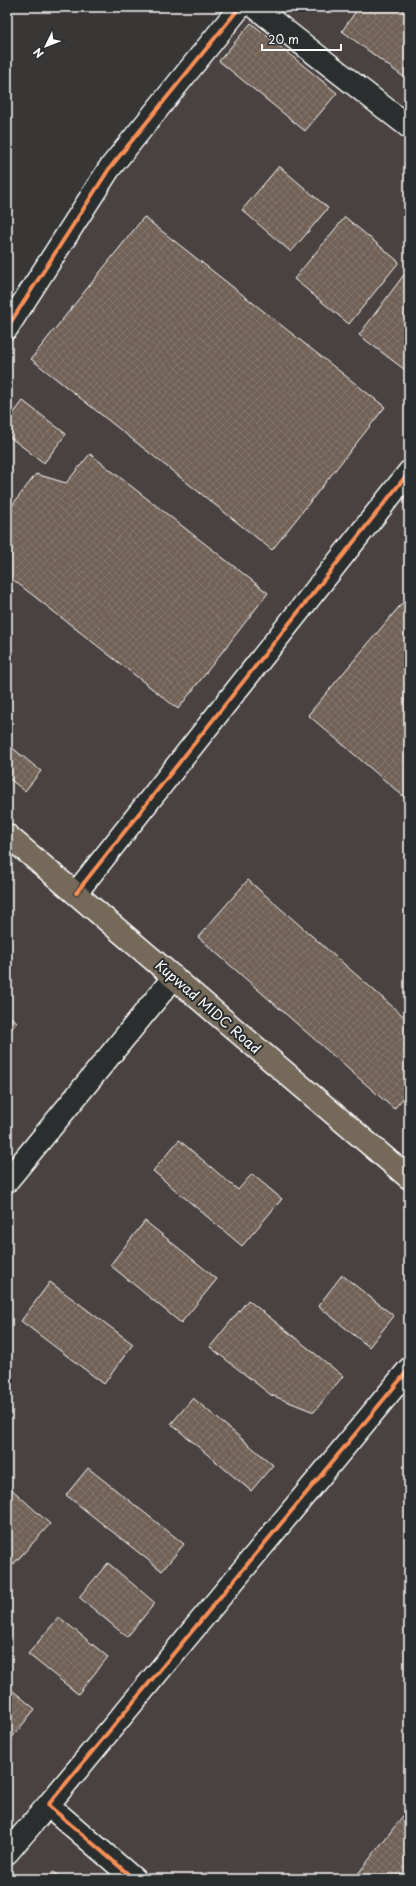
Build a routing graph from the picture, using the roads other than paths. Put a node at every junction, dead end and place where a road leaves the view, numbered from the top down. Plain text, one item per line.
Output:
1 (240, 7) edge
2 (255, 7) edge
3 (409, 127) edge
4 (7, 328) edge
5 (409, 472) edge
6 (7, 835) edge
7 (76, 893) junction
8 (174, 978) junction
9 (409, 1178) edge
10 (7, 1182) edge
11 (409, 1369) edge
12 (48, 1806) junction
13 (7, 1853) edge
14 (134, 1879) edge

1 - 4 street
2 - 3 street
5 - 7 street
6 - 7 main road, Kupwad MIDC Road
7 - 8 main road, Kupwad MIDC Road
8 - 9 main road, Kupwad MIDC Road
8 - 10 street
11 - 12 street
12 - 13 street
12 - 14 street

